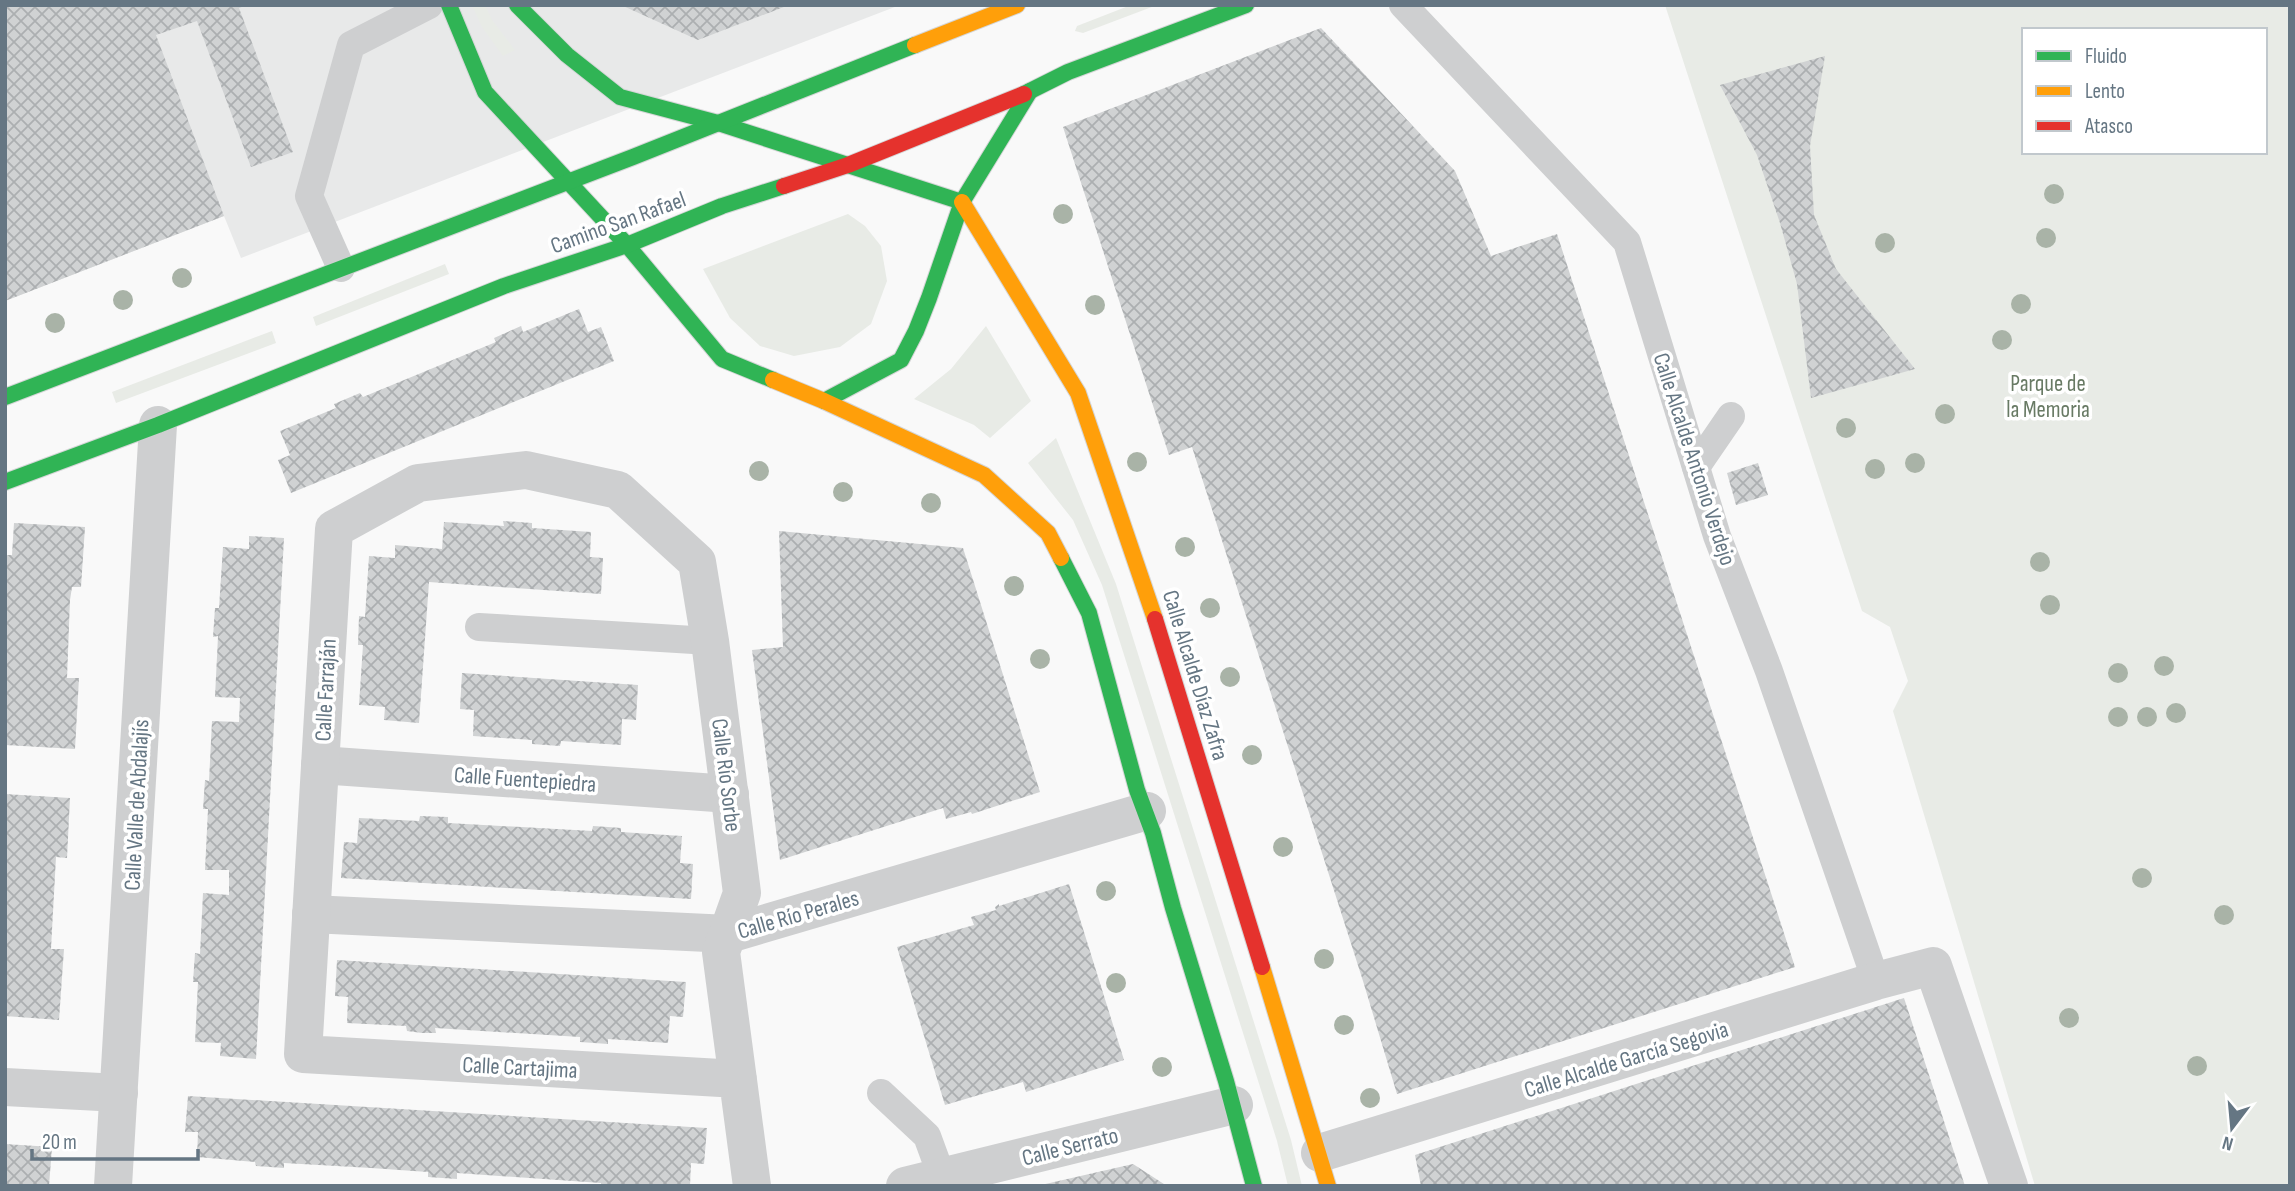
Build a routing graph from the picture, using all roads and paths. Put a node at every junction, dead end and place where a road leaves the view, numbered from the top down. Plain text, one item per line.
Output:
1 (429, 5) edge
2 (449, 5) edge
3 (517, 5) edge
4 (1017, 5) edge
5 (1246, 5) edge
6 (1403, 5) edge
7 (1030, 91) junction
8 (718, 123) junction
9 (848, 165) junction
10 (569, 181) junction
11 (962, 202) junction
12 (627, 246) junction
13 (341, 268) junction
14 (5, 397) edge
15 (824, 401) junction
16 (1731, 416) dead end
17 (158, 425) junction
18 (1696, 467) junction
19 (526, 470) joint
20 (5, 482) edge
21 (479, 627) dead end
22 (710, 641) junction
23 (320, 765) junction
24 (730, 793) junction
25 (1147, 811) junction
26 (311, 914) junction
27 (729, 934) junction
28 (1876, 981) junction
29 (303, 1054) joint
30 (738, 1079) junction
31 (5, 1087) edge
32 (119, 1093) junction
33 (881, 1093) dead end
34 (1234, 1105) junction
35 (1324, 1169) edge
36 (942, 1177) junction
37 (113, 1186) edge
38 (752, 1186) edge
39 (905, 1186) edge
40 (1254, 1186) edge
41 (2009, 1186) edge

1 - 13 lane
2 - 10 main road
3 - 8 main road
4 - 8 main road
5 - 7 main road, Camino San Rafael
6 - 18 lane, Calle Alcalde Antonio Verdejo
7 - 9 main road, Camino San Rafael
7 - 11 main road
8 - 9 main road
8 - 10 main road
9 - 11 main road
9 - 12 main road, Camino San Rafael
10 - 12 main road
10 - 13 main road
11 - 15 main road
11 - 35 main road, Calle Alcalde Díaz Zafra
12 - 15 main road
12 - 17 main road, Camino San Rafael
13 - 14 main road
15 - 25 main road
16 - 18 lane
17 - 20 main road, Camino San Rafael
17 - 32 street, Calle Valle de Abdalajís
18 - 28 lane, Calle Alcalde Antonio Verdejo
19 - 22 street, Calle Río Sorbe
19 - 23 street, Calle Farraján
21 - 22 lane
22 - 24 street, Calle Río Sorbe
23 - 24 street, Calle Fuentepiedra
23 - 26 street, Calle Farraján
24 - 27 street, Calle Río Sorbe
25 - 27 street, Calle Río Perales
25 - 34 main road
26 - 27 street, Calle Río Perales
26 - 29 street, Calle Farraján
27 - 30 street, Calle Río Sorbe
28 - 35 street, Calle Alcalde García Segovia
28 - 41 street, Calle Alcalde García Segovia
29 - 30 street, Calle Cartajima
30 - 38 street, Calle Río Sorbe
31 - 32 street
32 - 37 street, Calle Valle de Abdalajís
33 - 36 lane
34 - 36 street, Calle Serrato
34 - 40 main road
36 - 39 street, Calle Serrato

